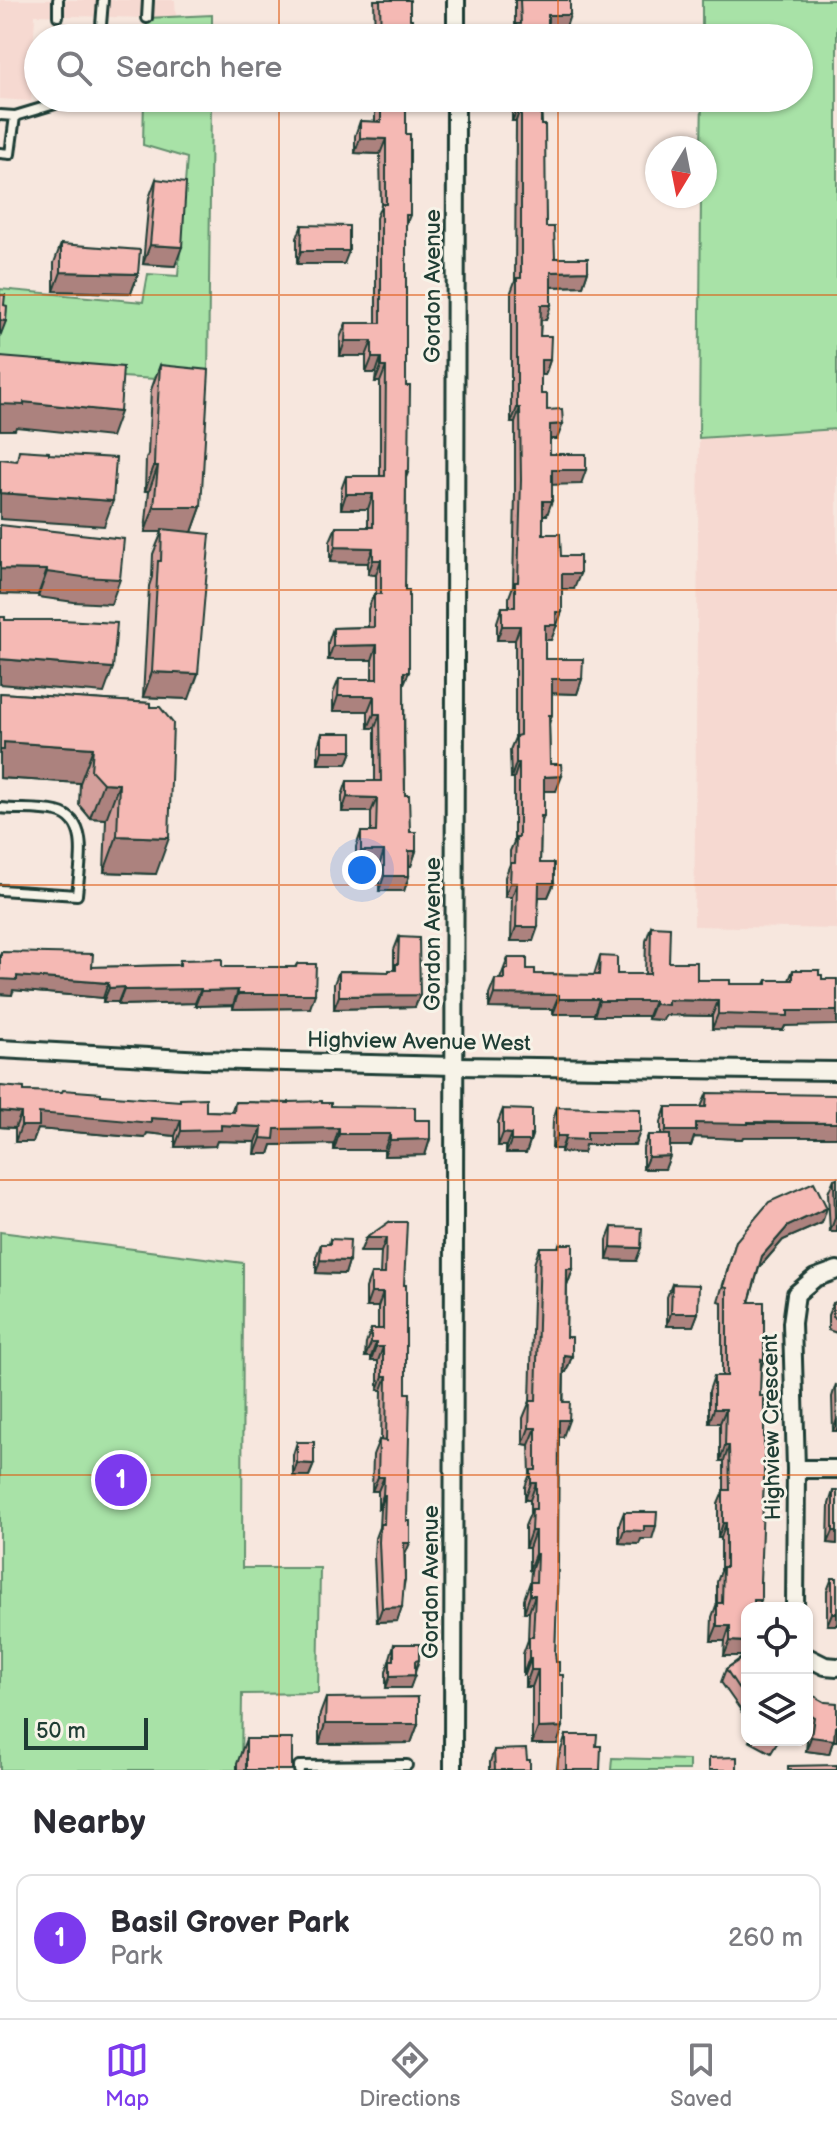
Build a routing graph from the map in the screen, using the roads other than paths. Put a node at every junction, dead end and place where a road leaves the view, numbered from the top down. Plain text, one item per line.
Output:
1 (58, 0) edge
2 (103, 0) edge
3 (148, 0) edge
4 (456, 0) edge
5 (58, 16) dead end
6 (147, 18) dead end
7 (101, 24) edge
8 (456, 24) edge
9 (28, 112) edge
10 (456, 112) edge
11 (0, 115) edge
12 (15, 116) junction
13 (0, 153) edge
14 (0, 808) edge
15 (0, 890) edge
16 (0, 1049) edge
17 (454, 1066) junction
18 (837, 1071) edge
19 (837, 1270) edge
20 (796, 1469) junction
21 (837, 1469) edge
22 (795, 1602) edge
23 (813, 1660) edge
24 (837, 1667) edge
25 (407, 1765) dead end
26 (382, 1768) edge
27 (299, 1770) edge
28 (453, 1770) edge

1 - 5 lane
2 - 7 lane
3 - 6 lane
4 - 8 street
9 - 12 lane
10 - 17 street, Gordon Avenue
11 - 12 lane
12 - 13 lane
14 - 15 lane
16 - 17 street, Highview Avenue West
17 - 18 street, Highview Avenue West
17 - 28 street, Gordon Avenue
19 - 20 street, Highview Crescent
20 - 21 street
20 - 22 street, Highview Crescent
23 - 24 street
25 - 26 lane
26 - 27 lane

